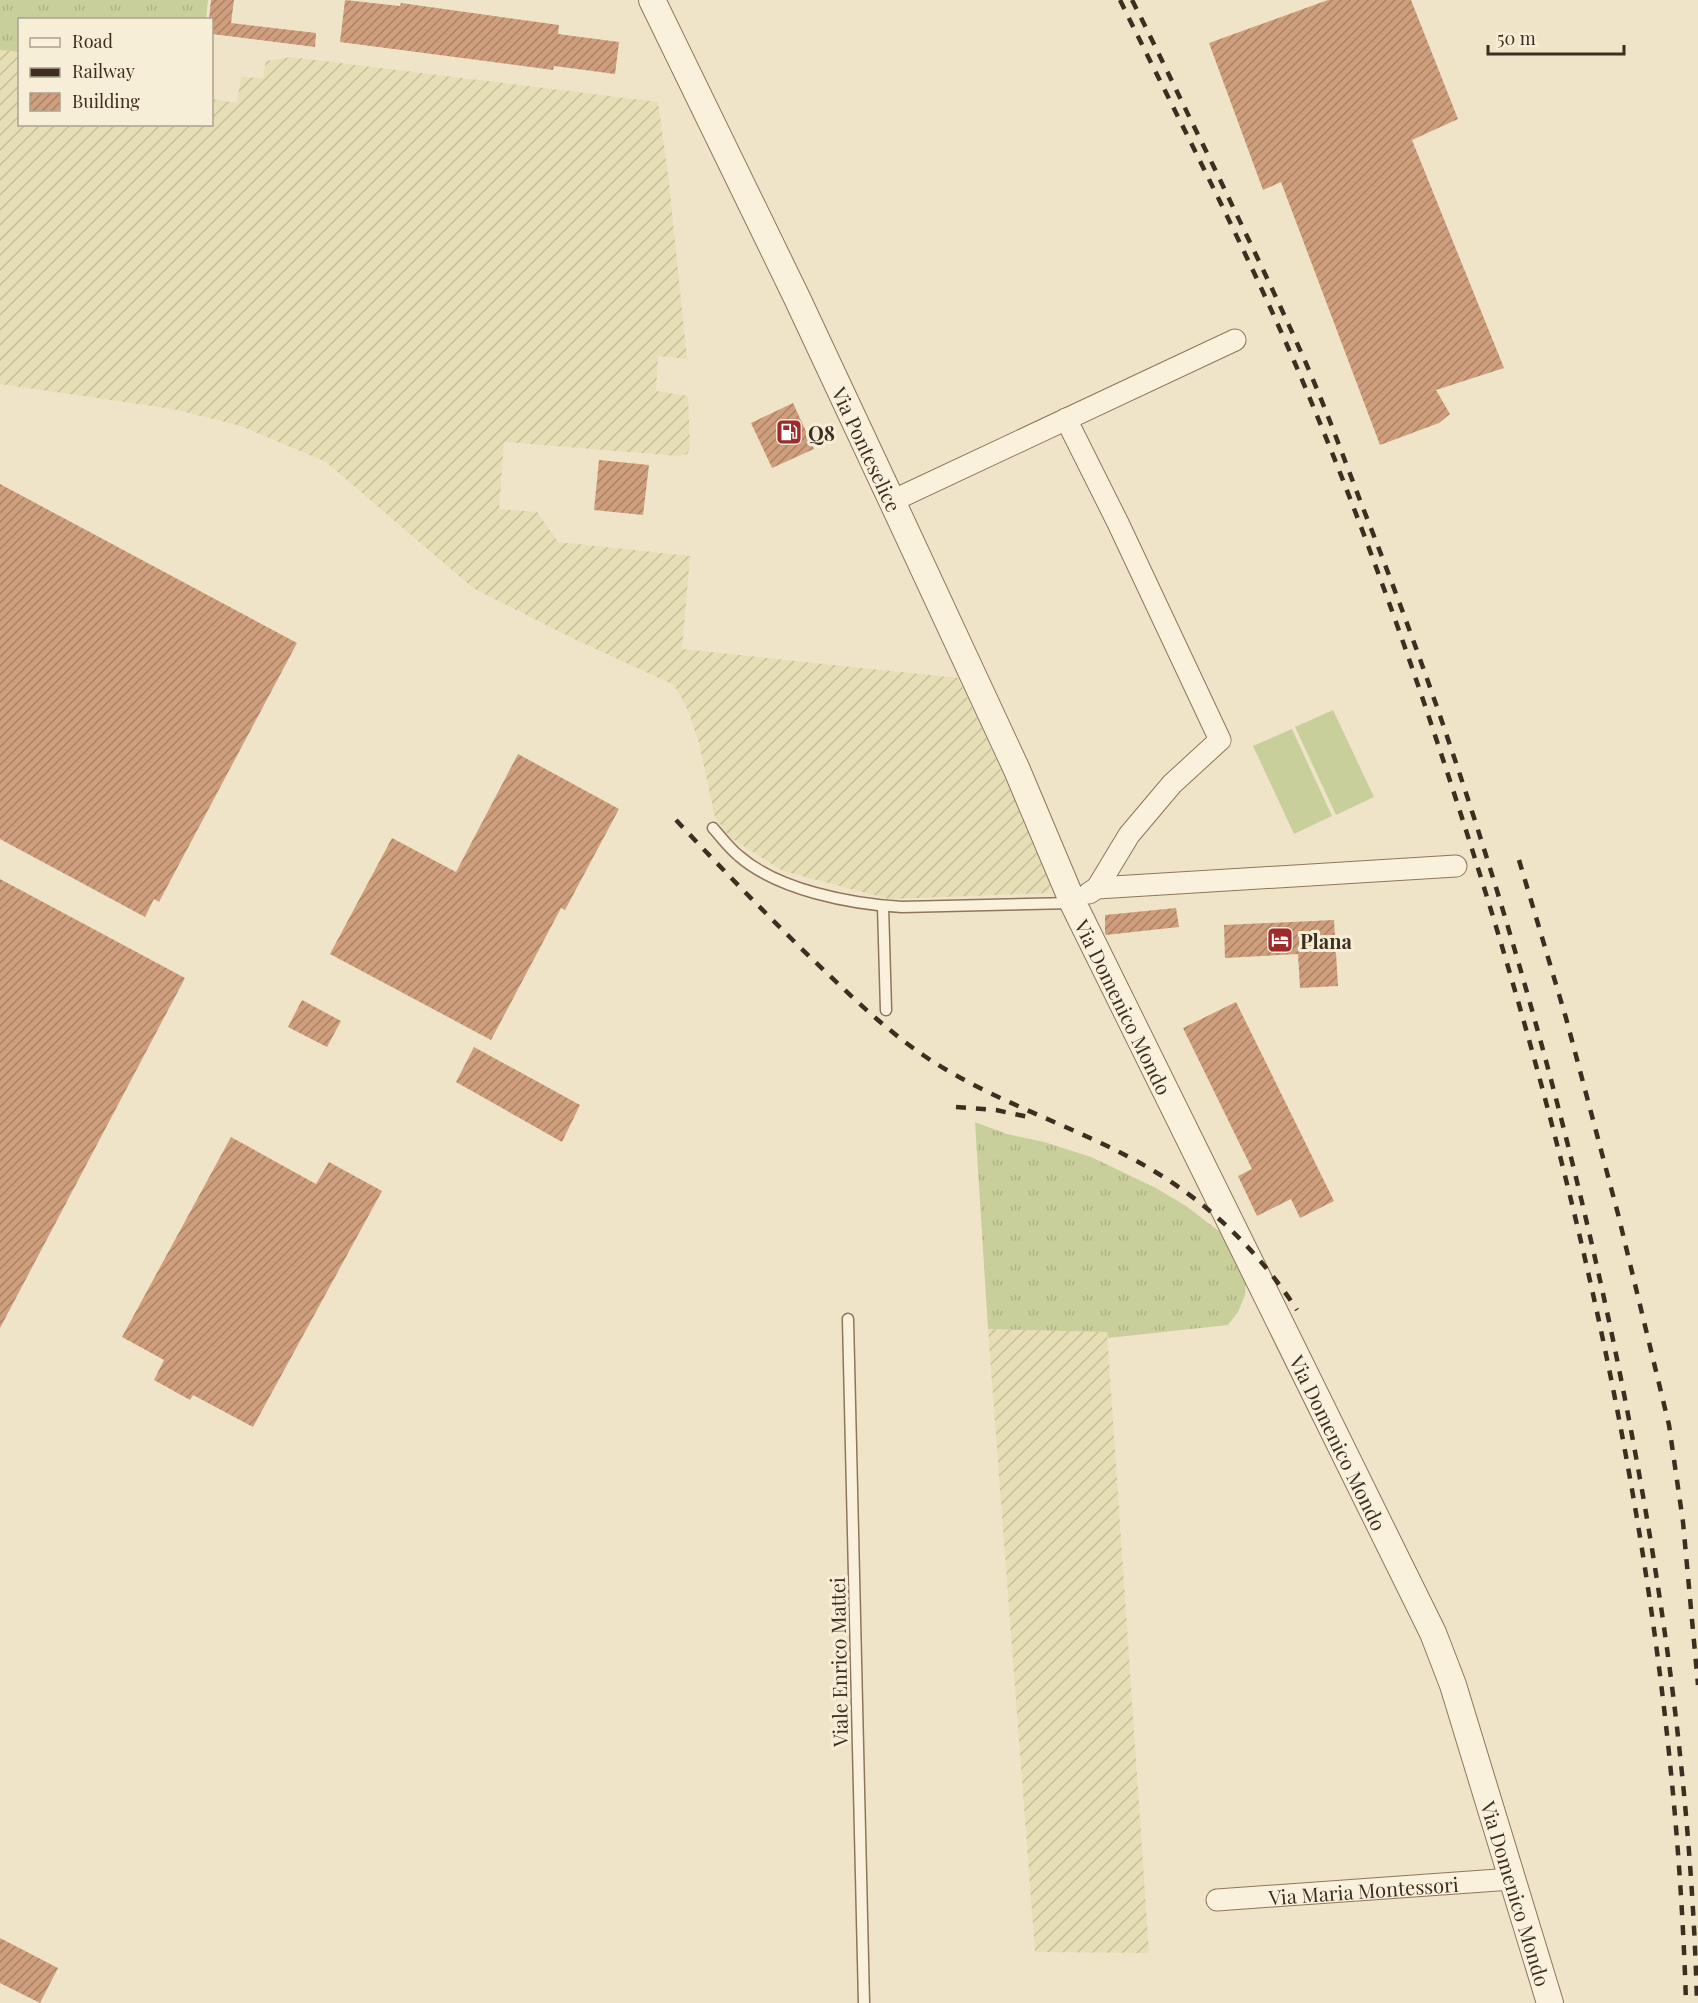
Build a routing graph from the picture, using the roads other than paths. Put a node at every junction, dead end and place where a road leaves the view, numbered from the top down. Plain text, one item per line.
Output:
1 (652, 0) edge
2 (1235, 340) dead end
3 (1066, 419) junction
4 (892, 501) junction
5 (713, 828) dead end
6 (1456, 866) dead end
7 (1097, 888) junction
8 (1073, 903) junction
9 (883, 906) junction
10 (886, 1010) dead end
11 (848, 1319) dead end
12 (1512, 1879) junction
13 (1217, 1900) dead end
14 (864, 2003) edge
15 (1550, 2003) edge

1 - 4 street, Via Ponteselice
2 - 3 street
3 - 4 street
3 - 7 street
4 - 8 street, Via Ponteselice
5 - 9 lane
6 - 7 street
7 - 8 street
8 - 9 lane
8 - 12 street, Via Domenico Mondo
9 - 10 lane
11 - 14 lane, Viale Enrico Mattei
12 - 13 street, Via Maria Montessori
12 - 15 street, Via Domenico Mondo

